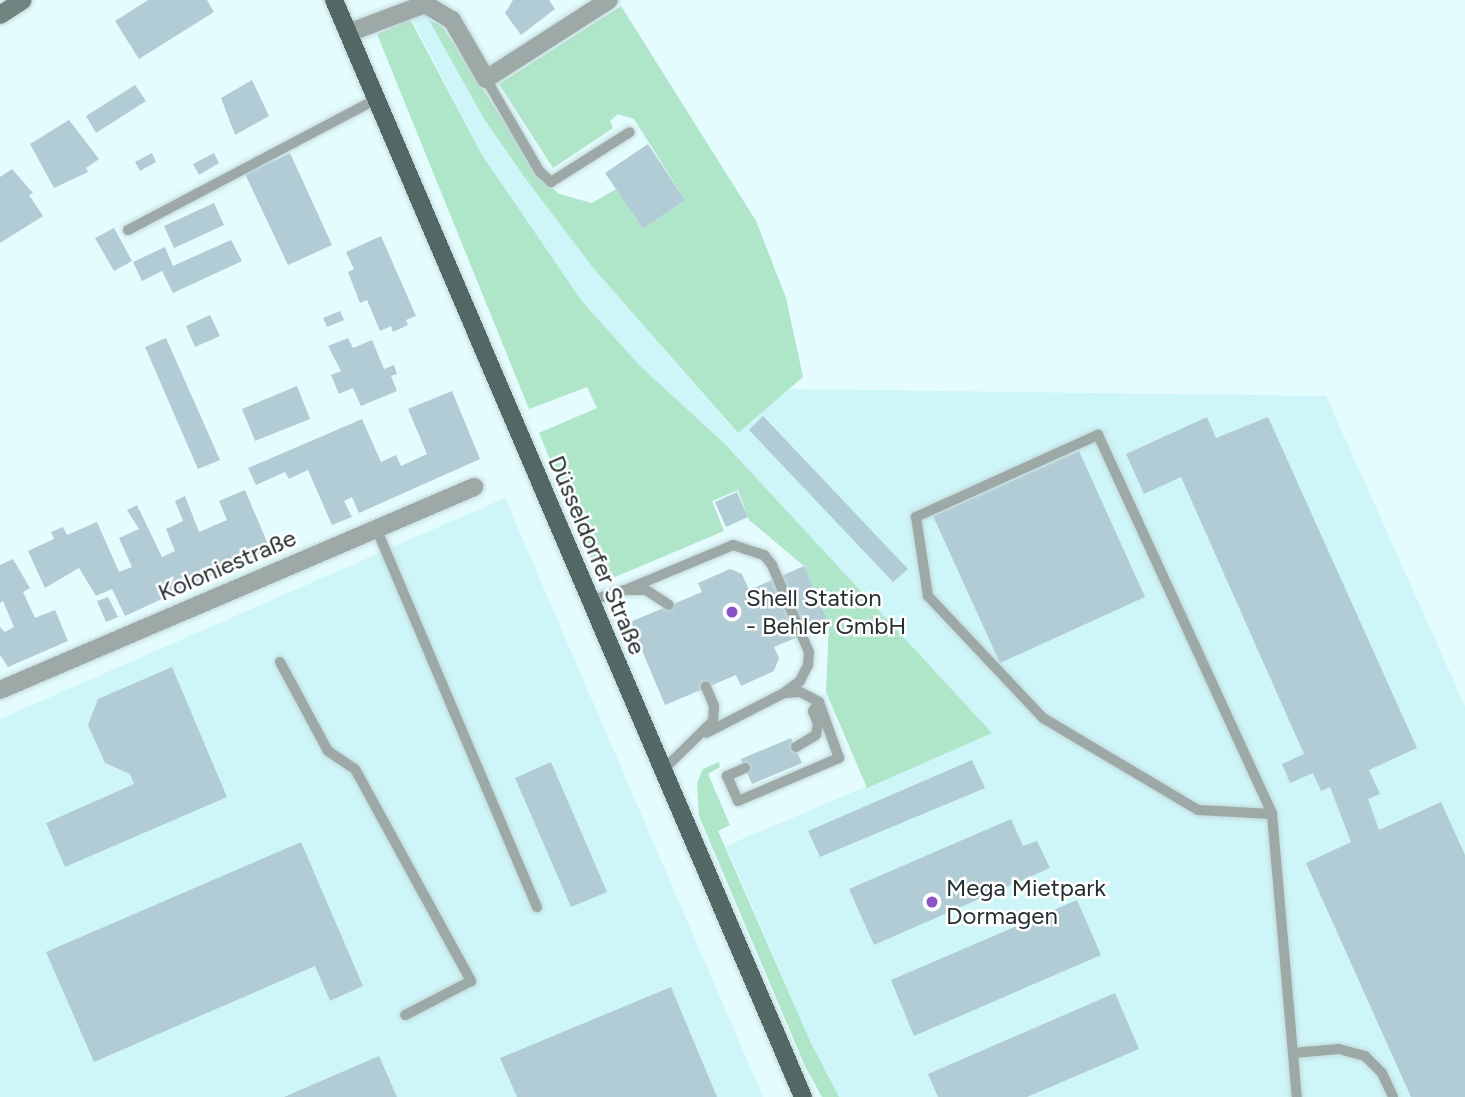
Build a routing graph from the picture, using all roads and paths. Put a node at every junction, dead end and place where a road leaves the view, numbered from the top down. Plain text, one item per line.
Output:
1 (23, 0) edge
2 (334, 0) edge
3 (609, 0) edge
4 (0, 15) edge
5 (348, 33) junction
6 (486, 79) junction
7 (376, 99) junction
8 (630, 132) dead end
9 (128, 230) dead end
10 (474, 487) dead end
11 (376, 528) junction
12 (625, 590) junction
13 (589, 601) junction
14 (669, 605) dead end
15 (280, 662) dead end
16 (706, 687) dead end
17 (0, 690) edge
18 (782, 694) junction
19 (819, 702) junction
20 (705, 733) junction
21 (796, 747) dead end
22 (745, 768) dead end
23 (663, 770) junction
24 (1272, 814) junction
25 (537, 907) dead end
26 (405, 1015) dead end
27 (1293, 1053) junction
28 (803, 1097) edge
29 (1297, 1097) edge
30 (1393, 1097) edge

1 - 4 street
2 - 5 main road, Düsseldorfer Straße
3 - 6 street
5 - 6 street
5 - 7 main road, Düsseldorfer Straße
6 - 8 lane
7 - 9 lane
7 - 13 main road, Düsseldorfer Straße
10 - 11 street, Koloniestraße
11 - 17 street, Koloniestraße
11 - 25 lane
12 - 13 lane
12 - 14 lane
12 - 18 lane
13 - 23 main road, Düsseldorfer Straße
15 - 26 lane
16 - 20 lane
18 - 19 lane
18 - 20 lane
19 - 21 lane
19 - 22 lane
20 - 23 lane
23 - 28 main road, Düsseldorfer Straße
24 - 24 lane
24 - 27 lane
27 - 29 lane
27 - 30 lane

